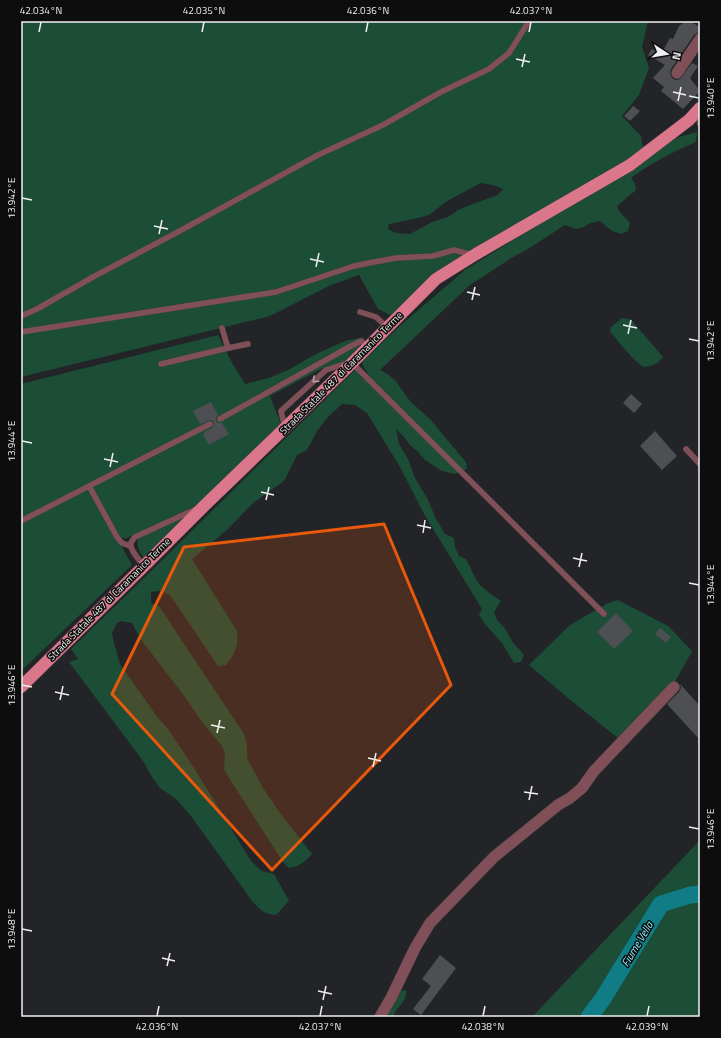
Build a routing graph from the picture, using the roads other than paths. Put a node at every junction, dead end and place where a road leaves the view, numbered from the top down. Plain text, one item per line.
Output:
1 (529, 21) edge
2 (700, 39) edge
3 (677, 73) dead end
4 (700, 108) edge
5 (700, 124) edge
6 (476, 254) junction
7 (360, 312) dead end
8 (21, 316) edge
9 (387, 327) junction
10 (222, 328) dead end
11 (21, 332) edge
12 (248, 344) dead end
13 (367, 346) junction
14 (228, 348) junction
15 (161, 364) dead end
16 (350, 364) junction
17 (220, 419) dead end
18 (210, 424) dead end
19 (686, 449) dead end
20 (700, 464) edge
21 (89, 486) junction
22 (204, 506) junction
23 (21, 521) edge
24 (130, 546) junction
25 (144, 566) junction
26 (604, 614) dead end
27 (21, 687) edge
28 (674, 687) dead end
29 (380, 1017) edge

1 - 8 lane
2 - 3 street
4 - 5 lane
4 - 6 main road, Strada Statale 487 di Caramanico Terme
6 - 9 main road, Strada Statale 487 di Caramanico Terme
6 - 11 lane
7 - 9 lane
9 - 13 main road, Strada Statale 487 di Caramanico Terme
10 - 14 lane
12 - 14 lane
13 - 16 main road, Strada Statale 487 di Caramanico Terme
13 - 17 lane
14 - 15 lane
16 - 22 main road, Strada Statale 487 di Caramanico Terme
16 - 26 lane
18 - 21 lane
19 - 20 lane
21 - 23 lane
21 - 24 lane
22 - 24 lane
22 - 25 main road, Strada Statale 487 di Caramanico Terme
24 - 25 lane
25 - 27 main road, Strada Statale 487 di Caramanico Terme
28 - 29 street

